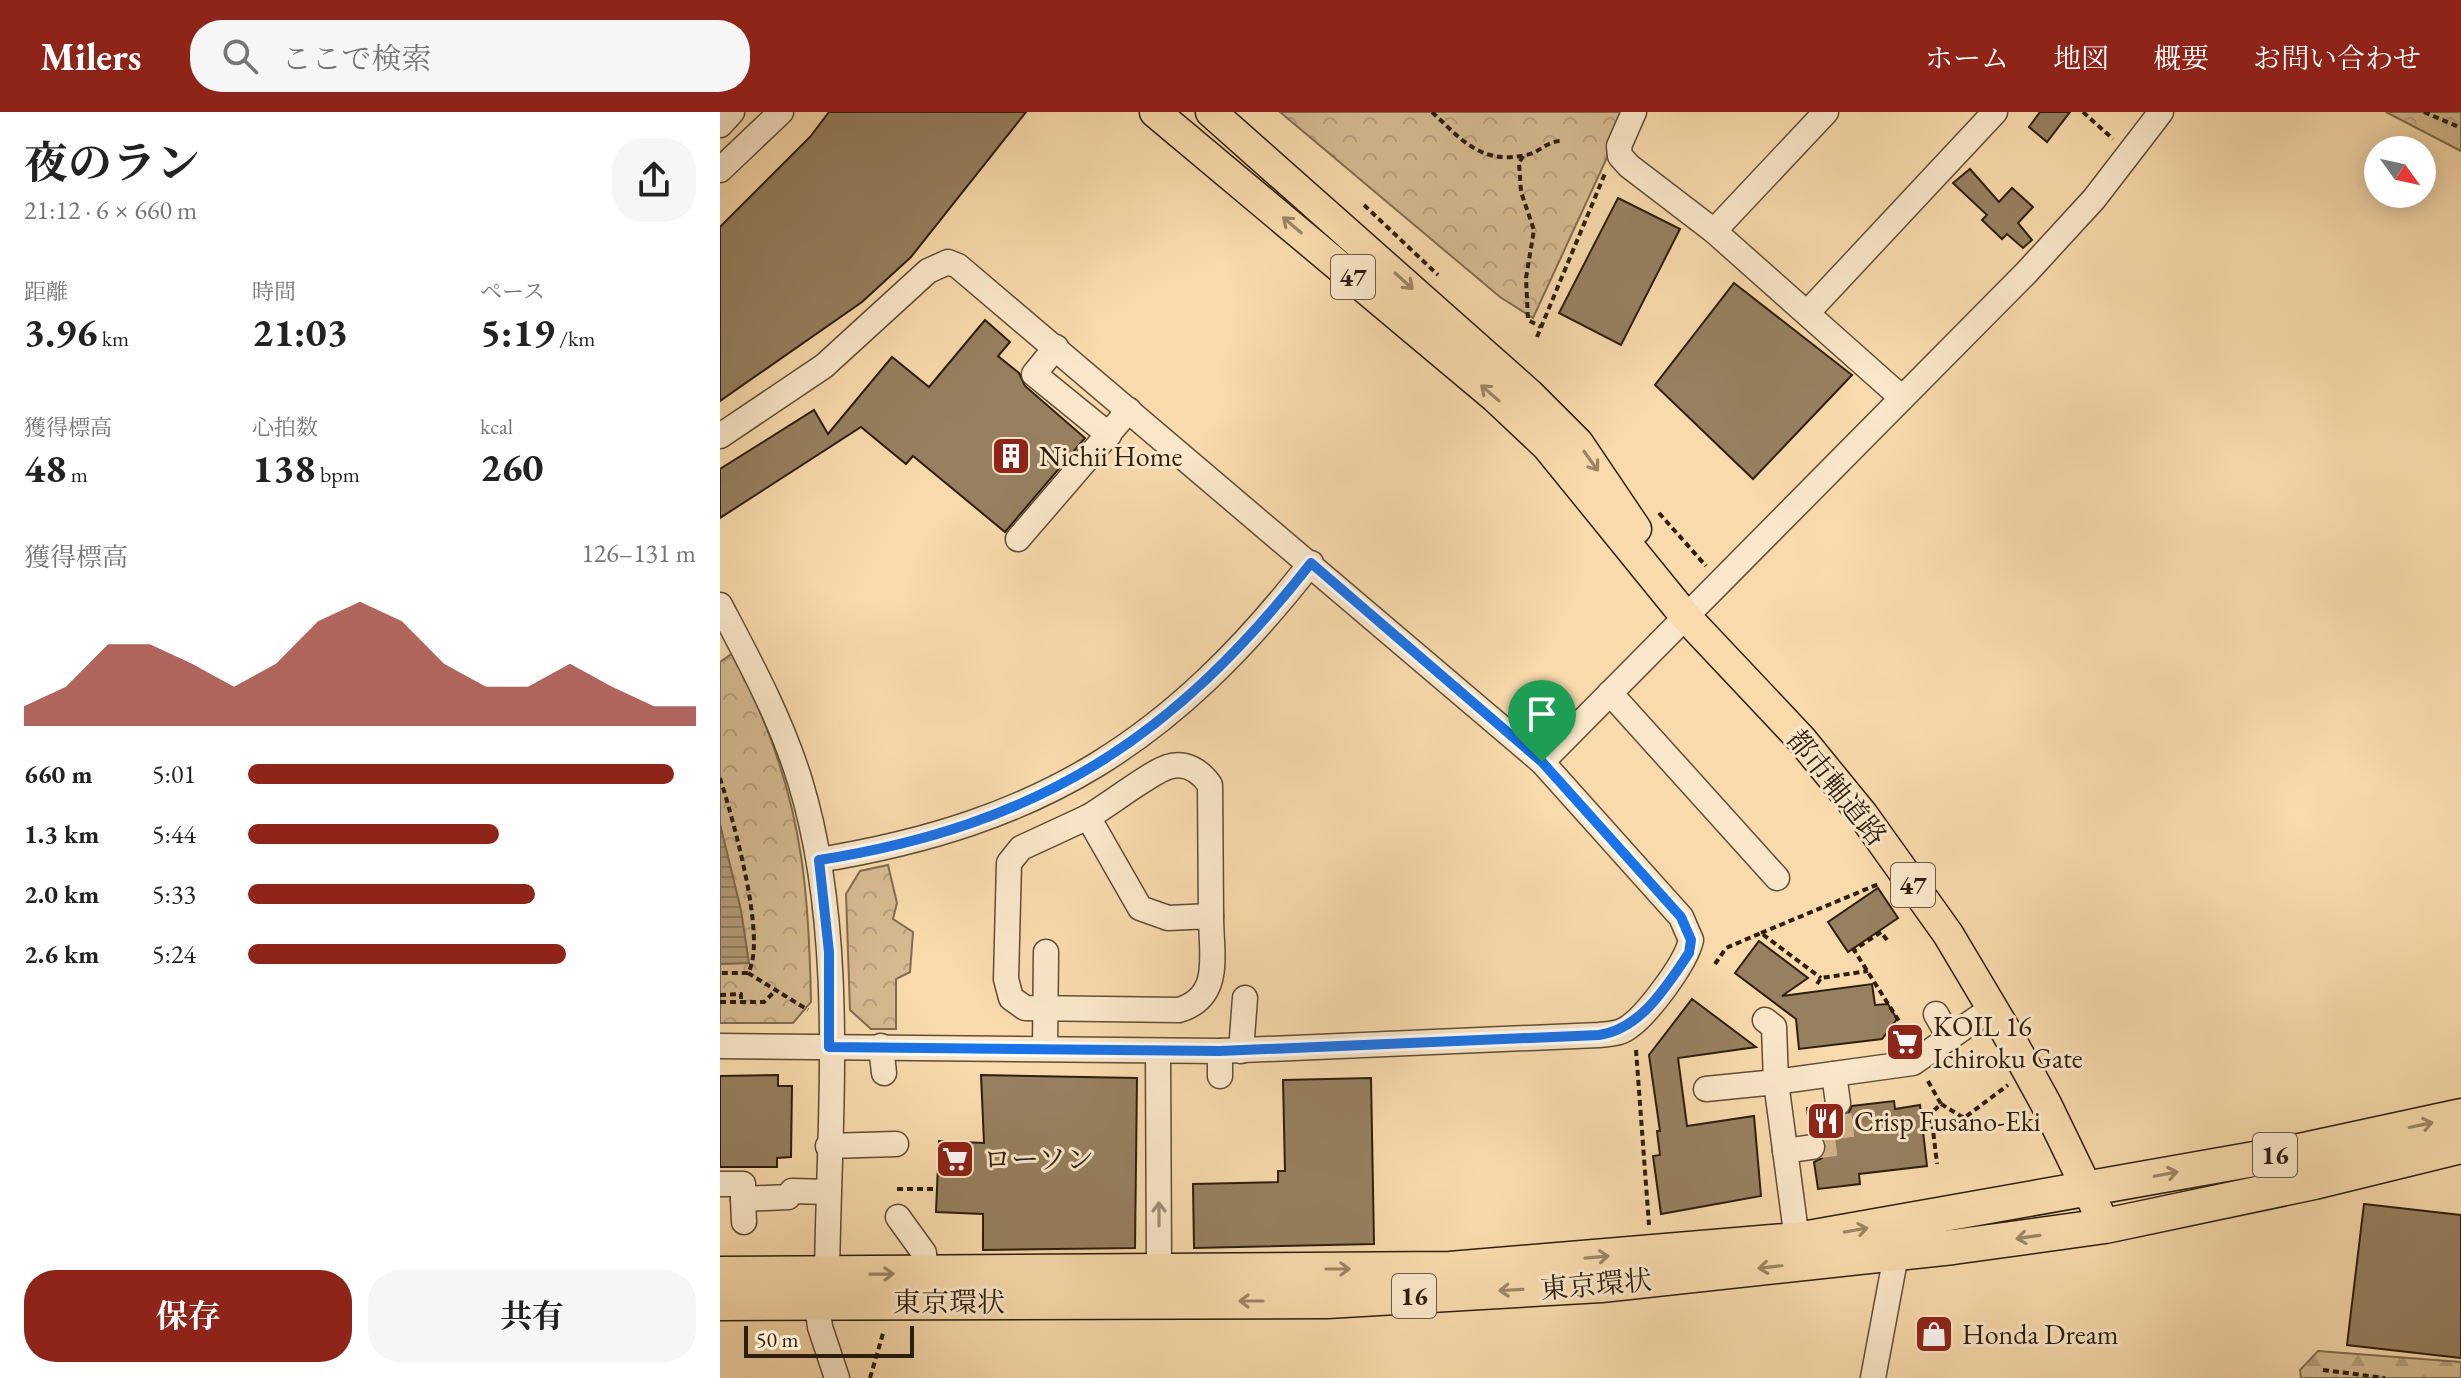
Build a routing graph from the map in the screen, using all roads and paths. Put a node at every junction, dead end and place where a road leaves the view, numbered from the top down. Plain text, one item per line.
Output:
1 (732, 112) edge
2 (781, 112) edge
3 (1155, 112) edge
4 (1211, 112) edge
5 (1432, 112) edge
6 (1634, 112) edge
7 (1826, 112) edge
8 (1995, 112) edge
9 (2083, 112) edge
10 (2161, 112) edge
11 (2424, 112) edge
12 (720, 125) edge
13 (2461, 128) edge
14 (1561, 141) dead end
15 (2130, 154) junction
16 (1523, 156) junction
17 (1620, 156) junction
18 (720, 170) edge
19 (1714, 231) junction
20 (1807, 313) junction
21 (1541, 327) junction
22 (1537, 337) dead end
23 (1056, 347) junction
24 (1902, 398) junction
25 (1129, 410) junction
26 (1109, 435) junction
27 (720, 436) edge
28 (1018, 539) dead end
29 (1311, 563) junction
30 (720, 605) edge
31 (1686, 617) junction
32 (1610, 693) junction
33 (1542, 762) junction
34 (720, 778) edge
35 (1088, 817) junction
36 (819, 860) junction
37 (1777, 878) dead end
38 (1878, 884) dead end
39 (1211, 916) junction
40 (1761, 933) junction
41 (1887, 940) dead end
42 (1046, 952) dead end
43 (1700, 965) junction
44 (1868, 971) junction
45 (720, 973) edge
46 (748, 973) junction
47 (1821, 978) junction
48 (1817, 984) dead end
49 (776, 990) junction
50 (720, 995) edge
51 (1245, 998) dead end
52 (720, 1002) edge
53 (741, 1002) junction
54 (1046, 1008) junction
55 (1992, 1008) junction
56 (1936, 1014) dead end
57 (817, 1016) dead end
58 (1765, 1020) dead end
59 (1949, 1037) junction
60 (1910, 1040) dead end
61 (1636, 1044) dead end
62 (720, 1046) edge
63 (881, 1046) junction
64 (829, 1047) junction
65 (1045, 1048) junction
66 (1230, 1051) junction
67 (1158, 1052) junction
68 (884, 1073) dead end
69 (1834, 1074) junction
70 (1220, 1076) dead end
71 (1928, 1081) dead end
72 (2013, 1081) dead end
73 (1776, 1082) junction
74 (1706, 1089) dead end
75 (1838, 1103) tunnel mouth
76 (1941, 1104) junction
77 (2461, 1116) edge
78 (896, 1144) dead end
79 (828, 1146) junction
80 (2461, 1146) edge
81 (1812, 1147) tunnel mouth
82 (1785, 1151) junction
83 (1937, 1164) dead end
84 (897, 1189) dead end
85 (937, 1189) dead end
86 (2089, 1189) junction
87 (828, 1192) junction
88 (737, 1197) edge
89 (898, 1217) dead end
90 (1904, 1221) junction
91 (2105, 1226) junction
92 (1650, 1237) dead end
93 (1797, 1240) junction
94 (1894, 1254) junction
95 (1159, 1270) junction
96 (720, 1274) edge
97 (925, 1274) junction
98 (822, 1289) junction
99 (892, 1302) junction
100 (720, 1303) edge
101 (2323, 1370) dead end
102 (837, 1378) edge
103 (870, 1378) edge
104 (1873, 1378) edge
105 (2385, 1378) edge

1 - 12 street
2 - 18 street
31 -> 3 main road, 都市軸道路 / 47
4 -> 31 main road, 都市軸道路 / 47
5 - 16 path
6 - 17 street
7 - 19 street
8 - 20 street
9 - 15 path
10 - 15 street
11 - 13 path
14 - 16 path
15 - 24 street
16 - 21 path
17 - 19 street
17 - 21 path
19 - 20 street
20 - 24 street
21 - 22 path
23 - 25 street
23 - 26 street
23 - 27 street
24 - 31 street
25 - 26 street
25 - 29 street
26 - 28 street
29 - 33 street
29 - 36 street
30 - 36 street
31 - 32 street
31 - 55 main road, 都市軸道路 / 47
32 - 33 street
32 - 37 street
33 - 43 street
34 - 46 path
35 - 39 street
35 - 39 street
35 - 54 street
36 - 64 street
38 - 40 path
39 - 54 street
40 - 43 path
40 - 47 path
41 - 44 path
42 - 54 street
43 - 66 street
44 - 47 path
44 - 60 path
45 - 46 path
46 - 49 path
47 - 48 path
49 - 53 path
49 - 57 path
50 - 53 path
51 - 66 street
52 - 53 path
54 - 65 street
55 - 59 street
55 - 86 main road, 都市軸道路 / 47
56 - 59 street
58 - 73 street
59 - 69 street
61 - 92 path
62 - 64 street
63 - 64 street
63 - 65 street
63 - 68 street
64 - 79 street
65 - 67 street
66 - 67 street
66 - 70 street
95 -> 67 street
69 - 73 street
69 - 75 street
71 - 76 path
72 - 76 path
73 - 74 street
73 - 82 street
76 - 83 path
86 -> 77 highway, 東京環状 / 16
78 - 79 street
79 - 87 street
80 - 91 highway, 東京環状 / 16
81 - 82 street
82 - 93 street
84 - 85 path
86 - 90 highway, 東京環状 / 16
86 - 91 main road, 都市軸道路 / 47
87 - 88 street
87 - 98 street
89 - 97 street
93 -> 90 highway, 東京環状 / 16
90 - 94 street
91 -> 94 highway, 東京環状 / 16
95 -> 93 highway, 東京環状 / 16
94 -> 99 highway, 東京環状 / 16
94 - 104 street
95 - 97 highway, 東京環状 / 16
96 - 98 highway, 東京環状 / 16
98 -> 97 highway, 東京環状 / 16
98 - 99 highway, 東京環状 / 16
98 - 100 highway, 東京環状 / 16
98 - 102 street
99 - 103 path
101 - 105 path

